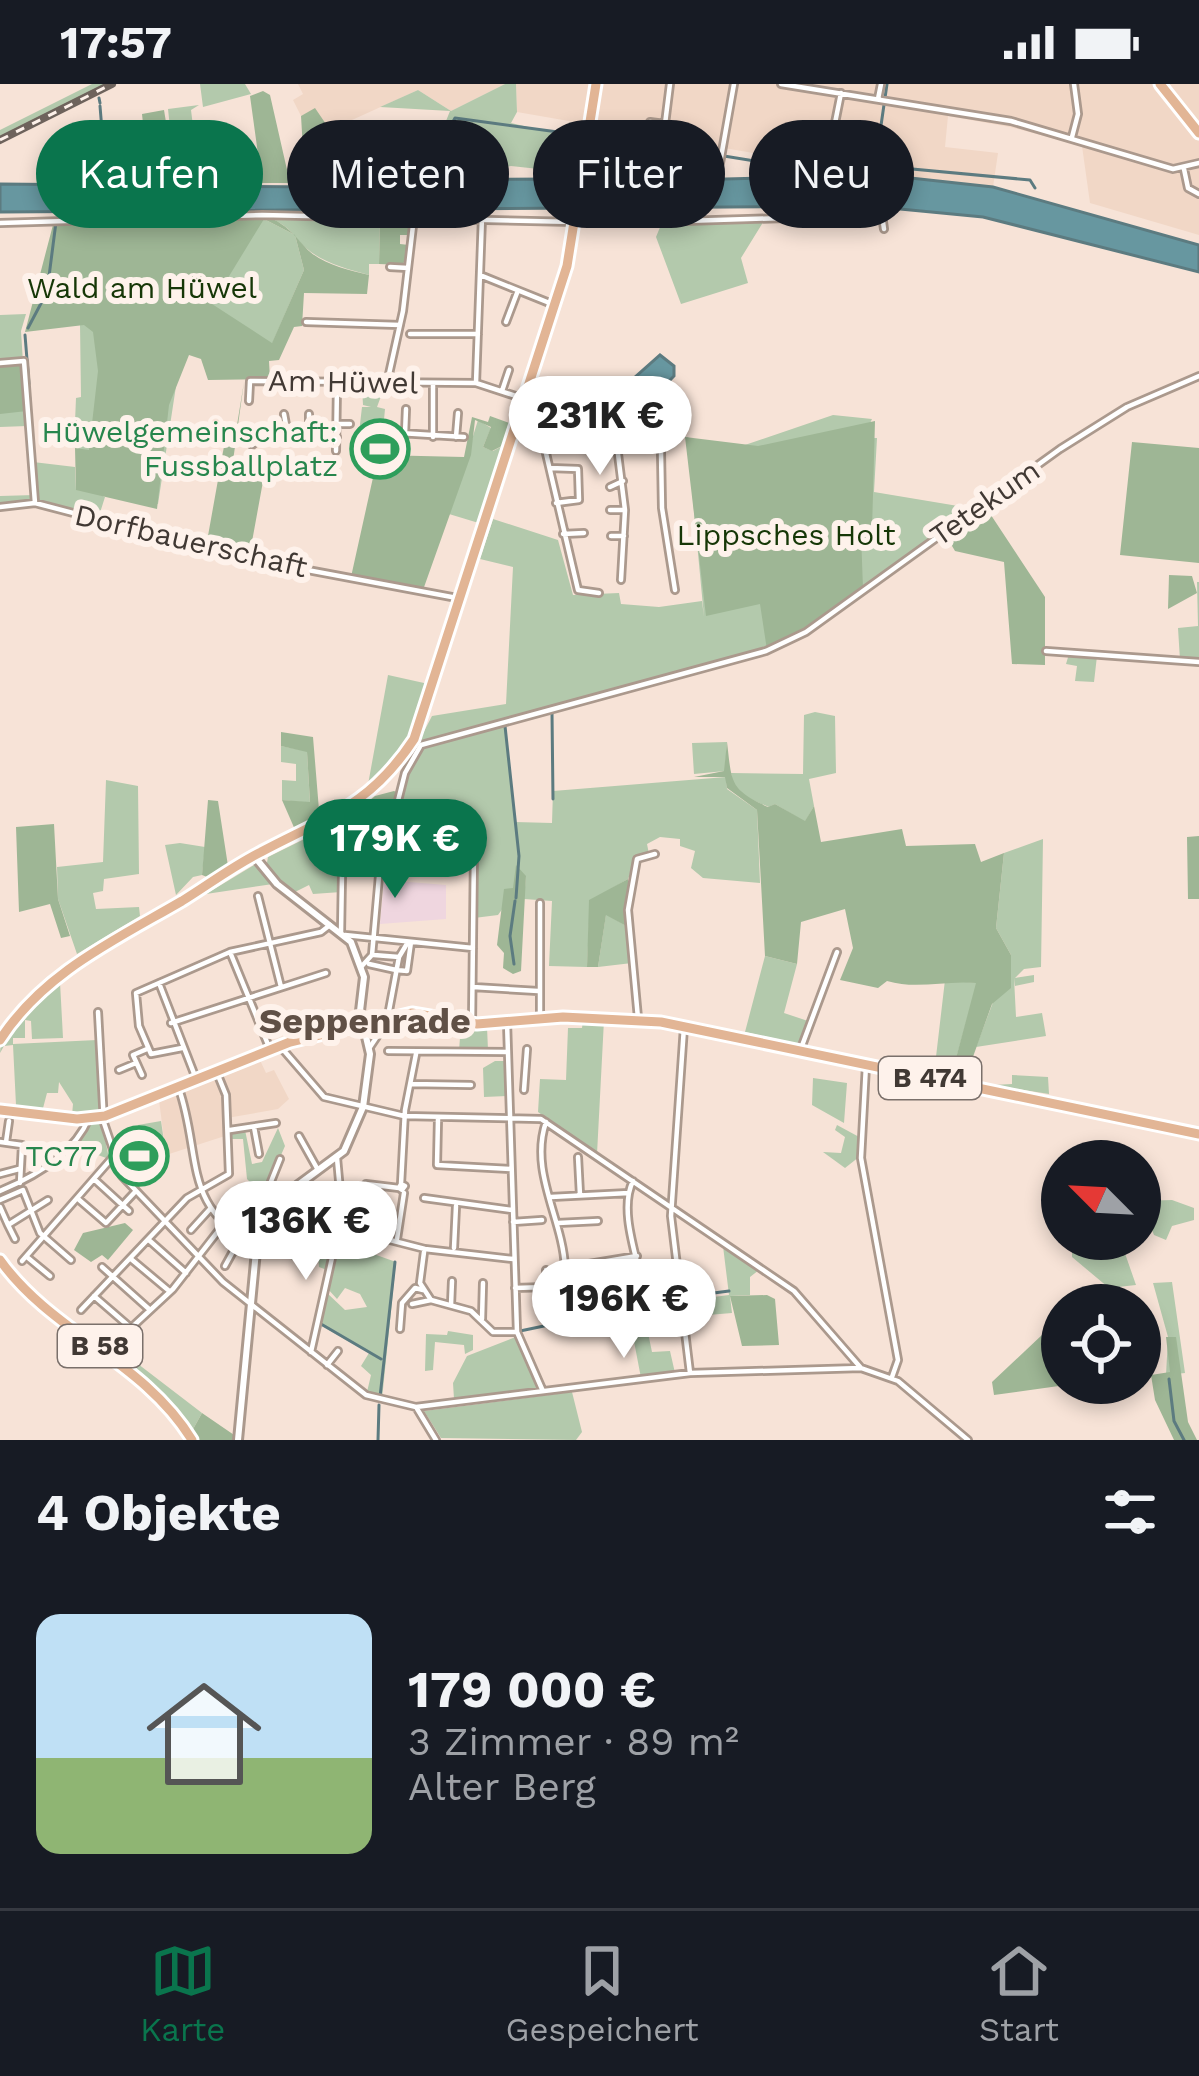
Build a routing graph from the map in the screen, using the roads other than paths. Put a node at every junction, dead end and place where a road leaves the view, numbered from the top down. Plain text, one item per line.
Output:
1 (596, 84) edge
2 (670, 84) edge
3 (734, 84) edge
4 (781, 84) edge
5 (880, 84) edge
6 (1074, 84) edge
7 (1160, 84) edge
8 (841, 93) junction
9 (883, 100) junction
10 (591, 120) edge
11 (666, 120) edge
12 (836, 120) edge
13 (725, 131) edge
14 (1199, 133) edge
15 (1072, 137) junction
16 (1199, 163) edge
17 (1184, 170) junction
18 (1199, 194) edge
19 (725, 214) edge
20 (287, 219) edge
21 (0, 223) edge
22 (412, 228) edge
23 (482, 228) edge
24 (574, 228) edge
25 (884, 229) dead end
26 (390, 267) dead end
27 (407, 268) junction
28 (480, 275) junction
29 (517, 293) junction
30 (555, 304) junction
31 (306, 322) dead end
32 (506, 322) dead end
33 (400, 325) junction
34 (410, 334) dead end
35 (478, 334) junction
36 (0, 363) edge
37 (508, 370) dead end
38 (1199, 376) edge
39 (337, 382) junction
40 (387, 383) junction
41 (433, 383) junction
42 (476, 383) junction
43 (502, 391) junction
44 (525, 398) junction
45 (249, 401) dead end
46 (538, 406) junction
47 (406, 409) dead end
48 (458, 412) dead end
49 (309, 413) dead end
50 (284, 414) dead end
51 (520, 414) junction
52 (337, 424) junction
53 (350, 424) dead end
54 (615, 430) junction
55 (543, 432) junction
56 (284, 433) junction
57 (384, 433) dead end
58 (405, 434) junction
59 (309, 436) junction
60 (337, 436) junction
61 (456, 437) junction
62 (464, 437) dead end
63 (433, 439) junction
64 (252, 445) dead end
65 (336, 451) dead end
66 (548, 468) junction
67 (623, 481) junction
68 (610, 487) dead end
69 (35, 503) junction
70 (556, 503) junction
71 (0, 507) edge
72 (610, 510) dead end
73 (625, 510) junction
74 (584, 533) dead end
75 (563, 534) junction
76 (611, 536) dead end
77 (624, 536) junction
78 (621, 580) dead end
79 (675, 590) dead end
80 (599, 592) dead end
81 (462, 599) junction
82 (1046, 651) dead end
83 (1199, 662) edge
84 (401, 768) junction
85 (343, 819) junction
86 (393, 826) junction
87 (386, 849) junction
88 (655, 854) dead end
89 (254, 856) junction
90 (258, 896) dead end
91 (540, 903) dead end
92 (330, 925) junction
93 (343, 934) junction
94 (376, 935) junction
95 (410, 942) junction
96 (267, 944) junction
97 (473, 948) junction
98 (230, 952) junction
99 (837, 952) dead end
100 (372, 955) junction
101 (399, 957) junction
102 (365, 966) junction
103 (396, 970) junction
104 (326, 973) dead end
105 (159, 983) junction
106 (281, 987) junction
107 (473, 987) junction
108 (538, 991) junction
109 (248, 999) junction
110 (98, 1012) dead end
111 (387, 1016) junction
112 (540, 1018) junction
113 (638, 1020) junction
114 (507, 1022) junction
115 (172, 1023) junction
116 (362, 1024) junction
117 (472, 1024) junction
118 (684, 1027) junction
119 (0, 1040) edge
120 (148, 1048) junction
121 (182, 1048) junction
122 (277, 1048) junction
123 (370, 1048) junction
124 (527, 1048) dead end
125 (388, 1051) dead end
126 (800, 1051) junction
127 (508, 1052) junction
128 (416, 1054) junction
129 (136, 1063) junction
130 (508, 1065) junction
131 (524, 1065) junction
132 (866, 1065) junction
133 (118, 1070) dead end
134 (217, 1072) junction
135 (142, 1075) dead end
136 (197, 1081) junction
137 (410, 1084) junction
138 (471, 1084) dead end
139 (179, 1089) junction
140 (524, 1090) dead end
141 (362, 1107) junction
142 (0, 1109) edge
143 (105, 1116) junction
144 (404, 1116) junction
145 (438, 1116) junction
146 (509, 1116) junction
147 (89, 1118) junction
148 (9, 1121) dead end
149 (546, 1122) junction
150 (277, 1123) dead end
151 (254, 1127) junction
152 (230, 1130) junction
153 (1199, 1134) edge
154 (298, 1136) dead end
155 (3, 1142) edge
156 (259, 1154) dead end
157 (578, 1156) dead end
158 (112, 1158) junction
159 (338, 1158) junction
160 (280, 1159) dead end
161 (19, 1168) junction
162 (511, 1169) junction
163 (318, 1170) junction
164 (0, 1174) edge
165 (94, 1179) junction
166 (633, 1181) junction
167 (366, 1184) dead end
168 (22, 1186) junction
169 (402, 1188) junction
170 (0, 1191) edge
171 (201, 1191) junction
172 (135, 1192) junction
173 (629, 1193) junction
174 (580, 1195) junction
175 (254, 1196) dead end
176 (550, 1197) junction
177 (77, 1198) junction
178 (424, 1198) dead end
179 (48, 1200) dead end
180 (286, 1202) junction
181 (0, 1203) edge
182 (123, 1204) junction
183 (457, 1206) junction
184 (672, 1207) junction
185 (373, 1208) dead end
186 (210, 1209) junction
187 (512, 1210) junction
188 (130, 1211) dead end
189 (30, 1215) junction
190 (542, 1220) dead end
191 (598, 1221) dead end
192 (513, 1222) junction
193 (164, 1223) junction
194 (223, 1223) junction
195 (558, 1223) junction
196 (8, 1225) junction
197 (339, 1227) junction
198 (191, 1230) dead end
199 (370, 1233) junction
200 (44, 1237) junction
201 (242, 1237) junction
202 (15, 1238) dead end
203 (397, 1238) junction
204 (149, 1241) junction
205 (258, 1245) junction
206 (425, 1249) junction
207 (454, 1250) junction
208 (637, 1256) junction
209 (131, 1258) junction
210 (199, 1258) junction
211 (513, 1259) junction
212 (0, 1260) edge
213 (71, 1260) dead end
214 (225, 1266) dead end
215 (102, 1267) dead end
216 (578, 1268) junction
217 (546, 1270) dead end
218 (186, 1273) junction
219 (50, 1276) dead end
220 (111, 1276) junction
221 (452, 1281) dead end
222 (483, 1283) dead end
223 (547, 1286) junction
224 (515, 1288) junction
225 (419, 1289) junction
226 (168, 1290) junction
227 (94, 1296) junction
228 (431, 1300) junction
229 (250, 1304) junction
230 (412, 1304) dead end
231 (451, 1307) junction
232 (149, 1309) junction
233 (81, 1310) dead end
234 (553, 1312) dead end
235 (482, 1319) junction
236 (400, 1329) dead end
237 (517, 1333) junction
238 (338, 1351) dead end
239 (311, 1352) junction
240 (851, 1364) junction
241 (327, 1365) junction
242 (690, 1373) junction
243 (892, 1377) junction
244 (543, 1390) junction
245 (416, 1407) junction
246 (192, 1440) edge
247 (238, 1440) edge
248 (436, 1440) edge
249 (968, 1440) edge

1 - 10 main road
2 - 11 street
3 - 13 street
4 - 8 street
5 - 9 street
6 - 15 street
7 - 14 main road
8 - 9 street
8 - 12 street
9 - 15 street
15 - 17 street
16 - 17 street
17 - 18 street
19 - 25 street
20 - 21 street
22 - 27 street
23 - 28 street
24 - 30 main road
26 - 27 street
27 - 33 street
28 - 29 street
28 - 35 street
29 - 30 street
29 - 32 street
30 - 44 main road
31 - 33 street
33 - 40 street
34 - 35 street
35 - 42 street
36 - 69 street, Dorfbauerschaft
37 - 43 street
38 - 84 street, Tetekum
39 - 40 street, Am Hüwel
39 - 45 street, Am Hüwel
39 - 52 street
40 - 41 street, Am Hüwel
41 - 42 street, Am Hüwel
41 - 63 street
42 - 43 street, Am Hüwel
43 - 44 street, Am Hüwel
44 - 46 street, Am Hüwel
44 - 51 main road
46 - 51 main road
46 - 55 street
47 - 58 street
48 - 61 street
49 - 59 street
50 - 56 street
51 - 81 main road
52 - 53 street
52 - 60 street
54 - 55 street
54 - 67 street
54 - 79 street
55 - 66 street
56 - 59 street
56 - 64 street
57 - 58 street
58 - 63 street
59 - 60 street
60 - 65 street
61 - 62 street
61 - 63 street
66 - 70 street
66 - 70 street
67 - 68 street
67 - 73 street
69 - 71 street
69 - 81 street, Dorfbauerschaft
70 - 75 street
72 - 73 street
73 - 77 street
74 - 75 street
75 - 80 street
76 - 77 street
77 - 78 street
81 - 84 main road
82 - 83 street
84 - 85 main road
84 - 86 street
85 - 86 street
85 - 89 main road
85 - 93 street
86 - 87 street
87 - 94 street
87 - 97 street
88 - 113 street
89 - 92 street
89 - 119 main road
90 - 96 street
91 - 108 street
92 - 93 street
92 - 96 street
93 - 94 street
93 - 102 street
94 - 95 street
94 - 100 street
95 - 97 street
95 - 101 street
95 - 103 street
96 - 98 street
96 - 106 street
97 - 107 street
98 - 105 street
98 - 109 street
99 - 126 street
100 - 101 street
100 - 102 street
101 - 103 street
102 - 103 street
102 - 116 street
103 - 111 street
104 - 106 street
105 - 115 street
105 - 120 street
106 - 109 street
107 - 108 street
107 - 117 street
108 - 112 street
109 - 115 street
109 - 122 street
110 - 143 street
111 - 116 main road, B 474
111 - 117 main road, B 474
111 - 123 street
112 - 113 main road, B 474
112 - 114 main road, B 474
113 - 118 main road, B 474
114 - 117 main road, B 474
114 - 127 street
115 - 121 street
116 - 122 main road, B 474
116 - 123 street
118 - 126 main road, B 474
118 - 184 street
120 - 121 street
120 - 129 street
121 - 136 street
122 - 134 main road, B 474
122 - 141 street
123 - 141 street
124 - 131 street
125 - 128 street
126 - 132 main road, B 474
127 - 128 street
127 - 130 street
128 - 137 street
129 - 133 street
129 - 135 street
130 - 131 street
130 - 146 street
131 - 140 street
132 - 153 main road, B 474
132 - 243 street
134 - 136 main road, B 474
134 - 152 street
136 - 139 main road, B 474
137 - 138 street
137 - 144 street
139 - 143 main road, B 474
139 - 171 street
141 - 144 street
141 - 159 street
142 - 147 main road, B 474
143 - 147 main road, B 474
143 - 158 street
144 - 145 street
144 - 169 street
145 - 146 street
145 - 162 street
146 - 149 street
146 - 162 street
147 - 168 street
148 - 155 street
149 - 166 street
149 - 176 street
150 - 151 street
151 - 152 street
151 - 156 street
152 - 171 street
154 - 163 street
155 - 161 street
157 - 174 street
158 - 165 street
158 - 172 street
159 - 163 street
159 - 197 street
160 - 180 street
161 - 164 street
161 - 168 street
162 - 187 street
163 - 180 street
165 - 177 street
165 - 182 street
166 - 173 street
166 - 184 street
167 - 169 street
168 - 170 street
168 - 181 street
168 - 189 street
169 - 203 street
171 - 186 street
171 - 193 street
172 - 182 street
172 - 193 street
173 - 174 street
173 - 208 street
174 - 176 street
175 - 194 street
176 - 195 street
177 - 182 street
177 - 200 street
178 - 183 street
179 - 189 street
180 - 205 street
181 - 196 street
182 - 188 street
183 - 187 street
183 - 207 street
184 - 240 street
184 - 242 street
185 - 199 street
186 - 194 street
186 - 198 street
187 - 192 street
189 - 196 street
189 - 200 street
190 - 192 street
191 - 195 street
192 - 211 street
193 - 204 street
193 - 210 street
194 - 201 street
194 - 210 street
195 - 216 street
196 - 202 street
197 - 199 street
197 - 239 street
199 - 203 street
200 - 213 street
200 - 219 street
201 - 205 street
201 - 214 street
203 - 206 street
204 - 209 street
204 - 218 street
205 - 229 street
206 - 207 street
206 - 225 street
207 - 211 street
208 - 216 street
208 - 216 street
209 - 220 street
209 - 226 street
210 - 218 street
210 - 229 street
211 - 224 street
212 - 246 main road, B 58
215 - 220 street
217 - 223 street
218 - 226 street
220 - 227 street
220 - 232 street
221 - 231 street
222 - 235 street
223 - 224 street
223 - 234 street
224 - 237 street
225 - 228 street
225 - 236 street
226 - 232 street
227 - 232 street
227 - 233 street
228 - 230 street
228 - 231 street
229 - 239 street
229 - 247 street
231 - 235 street
235 - 237 street
237 - 244 street
238 - 241 street
239 - 241 street
240 - 242 street
240 - 243 street
241 - 245 street
242 - 244 street
243 - 249 street
244 - 245 street
245 - 248 street

